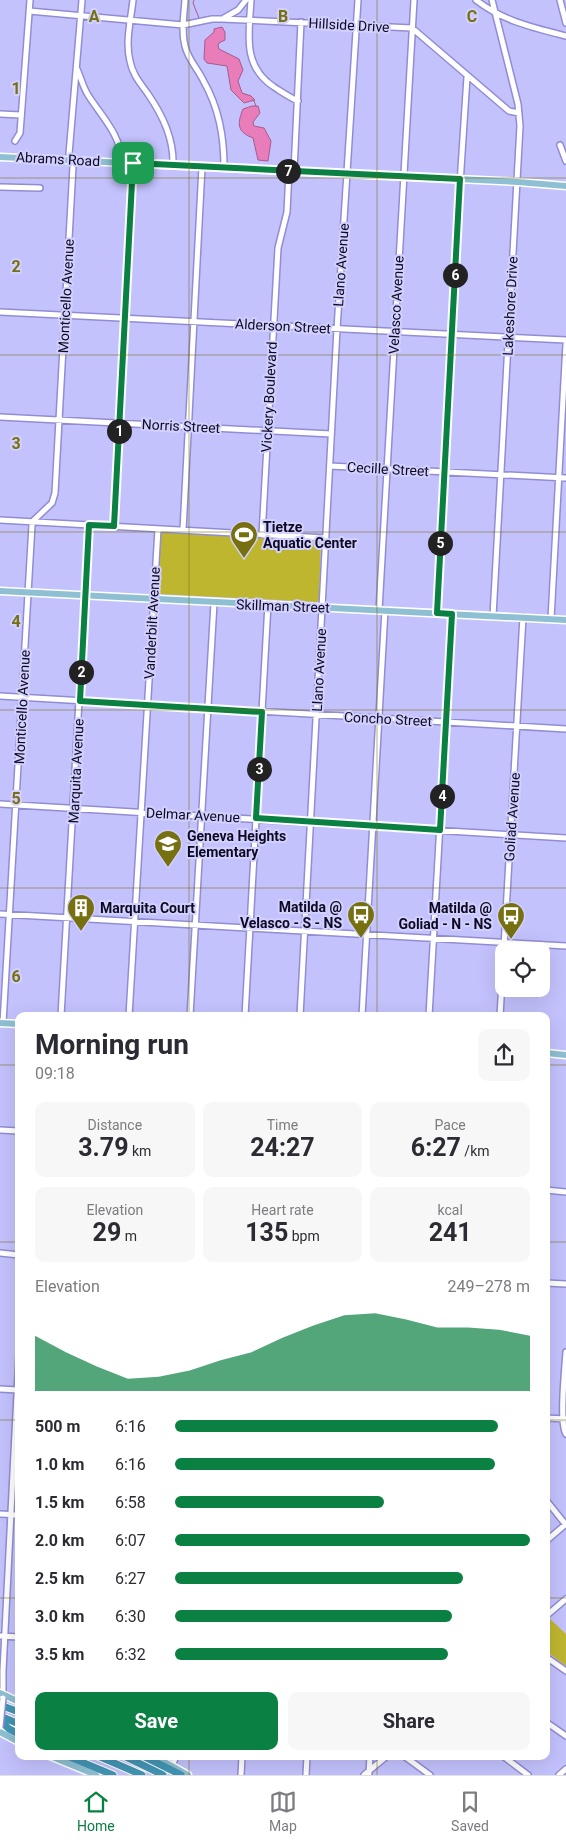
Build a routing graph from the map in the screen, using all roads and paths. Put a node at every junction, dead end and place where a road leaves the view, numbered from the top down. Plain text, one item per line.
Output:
1 (30, 0) edge
2 (82, 0) edge
3 (133, 0) edge
4 (185, 0) edge
5 (246, 0) edge
6 (251, 0) edge
7 (358, 0) edge
8 (414, 0) edge
9 (476, 0) edge
10 (492, 0) edge
11 (560, 0) edge
12 (29, 11) junction
13 (495, 13) junction
14 (80, 16) junction
15 (222, 19) junction
16 (131, 20) junction
17 (249, 20) junction
18 (301, 22) junction
19 (566, 23) edge
20 (183, 25) junction
21 (356, 25) junction
22 (412, 28) junction
23 (566, 36) edge
24 (76, 67) junction
25 (468, 77) junction
26 (298, 101) junction
27 (519, 113) junction
28 (0, 114) edge
29 (21, 115) junction
30 (15, 141) dead end
31 (560, 145) dead end
32 (0, 156) edge
33 (71, 160) junction
34 (566, 161) edge
35 (122, 162) junction
36 (133, 163) junction
37 (173, 166) junction
38 (202, 167) junction
39 (224, 168) junction
40 (292, 171) junction
41 (347, 174) junction
42 (403, 176) junction
43 (460, 179) junction
44 (518, 182) junction
45 (566, 186) edge
46 (0, 187) edge
47 (40, 188) dead end
48 (0, 312) edge
49 (64, 315) junction
50 (125, 318) junction
51 (194, 322) junction
52 (273, 326) junction
53 (337, 330) junction
54 (394, 332) junction
55 (451, 335) junction
56 (508, 338) junction
57 (566, 340) edge
58 (566, 344) edge
59 (0, 417) edge
60 (59, 420) junction
61 (119, 422) junction
62 (188, 426) junction
63 (268, 430) junction
64 (332, 434) junction
65 (330, 466) junction
66 (387, 469) junction
67 (444, 472) junction
68 (501, 475) junction
69 (558, 478) junction
70 (566, 478) edge
71 (0, 520) edge
72 (33, 521) junction
73 (89, 525) junction
74 (114, 526) junction
75 (158, 529) junction
76 (183, 530) junction
77 (262, 535) junction
78 (326, 538) junction
79 (0, 592) edge
80 (28, 593) junction
81 (85, 596) junction
82 (154, 600) junction
83 (214, 603) junction
84 (268, 604) junction
85 (322, 607) junction
86 (382, 610) junction
87 (437, 613) junction
88 (452, 614) junction
89 (493, 616) junction
90 (523, 617) junction
91 (551, 619) junction
92 (566, 620) edge
93 (0, 696) edge
94 (22, 698) junction
95 (80, 701) junction
96 (147, 705) junction
97 (208, 709) junction
98 (262, 712) junction
99 (317, 715) junction
100 (379, 719) junction
101 (446, 722) junction
102 (517, 726) junction
103 (566, 729) edge
104 (0, 804) edge
105 (16, 804) junction
106 (74, 808) junction
107 (141, 812) junction
108 (201, 815) junction
109 (256, 818) junction
110 (311, 822) junction
111 (373, 827) junction
112 (440, 830) junction
113 (511, 834) junction
114 (566, 838) edge
115 (0, 914) edge
116 (9, 914) junction
117 (67, 918) junction
118 (135, 921) junction
119 (196, 925) junction
120 (250, 928) junction
121 (305, 931) junction
122 (367, 935) junction
123 (434, 939) junction
124 (495, 942) edge
125 (504, 942) edge
126 (550, 945) edge
127 (566, 946) edge
128 (501, 997) edge
129 (61, 1012) edge
130 (129, 1012) edge
131 (190, 1012) edge
132 (245, 1012) edge
133 (300, 1012) edge
134 (362, 1012) edge
135 (429, 1012) edge
136 (500, 1012) edge
137 (2, 1023) edge
138 (15, 1024) edge
139 (550, 1054) edge
140 (566, 1055) edge
141 (0, 1130) edge
142 (15, 1131) edge
143 (550, 1190) edge
144 (566, 1192) edge
145 (0, 1253) edge
146 (15, 1254) edge
147 (550, 1283) edge
148 (566, 1284) edge
149 (566, 1352) edge
150 (0, 1389) edge
151 (15, 1390) edge
152 (550, 1418) edge
153 (564, 1419) edge
154 (566, 1434) edge
155 (15, 1443) edge
156 (550, 1505) edge
157 (0, 1514) edge
158 (11, 1514) junction
159 (15, 1514) edge
160 (566, 1524) edge
161 (550, 1538) edge
162 (566, 1600) edge
163 (550, 1613) edge
164 (2, 1636) edge
165 (15, 1637) edge
166 (550, 1660) edge
167 (3, 1671) junction
168 (566, 1671) edge
169 (0, 1682) edge
170 (2, 1698) edge
171 (15, 1701) edge
172 (15, 1709) edge
173 (0, 1716) edge
174 (0, 1720) edge
175 (15, 1722) edge
176 (550, 1725) edge
177 (0, 1729) edge
178 (15, 1732) edge
179 (566, 1736) edge
180 (15, 1739) edge
181 (60, 1760) edge
182 (77, 1760) edge
183 (107, 1760) edge
184 (132, 1760) edge
185 (151, 1760) edge
186 (161, 1760) edge
187 (174, 1760) edge
188 (242, 1760) edge
189 (307, 1760) edge
190 (369, 1760) edge
191 (383, 1760) edge
192 (409, 1760) edge
193 (508, 1760) edge
194 (172, 1766) junction
195 (566, 1769) edge
196 (367, 1774) edge
197 (96, 1775) edge
198 (113, 1775) edge
199 (142, 1775) edge
200 (164, 1775) edge
201 (181, 1775) edge
202 (188, 1775) edge
203 (241, 1775) edge
204 (306, 1775) edge
205 (430, 1775) edge
206 (528, 1775) edge
207 (559, 1775) edge

1 - 12 street
2 - 14 street, Monticello Avenue
3 - 16 street
4 - 20 street
5 - 15 street
6 - 17 street
7 - 21 street, Llano Avenue
8 - 22 street, Velasco Avenue
9 - 13 street
10 - 13 street, Lakeshore Drive
11 - 19 street
12 - 14 street, Hillside Drive
12 - 29 street
13 - 23 street
13 - 27 street, Lakeshore Drive
14 - 16 street, Hillside Drive
14 - 24 street, Monticello Avenue
15 - 17 street, Hillside Drive
15 - 20 street, Hillside Drive
16 - 20 street, Hillside Drive
16 - 37 street
17 - 18 street, Hillside Drive
17 - 26 street
18 - 21 street, Hillside Drive
18 - 26 street, Vickery Boulevard
20 - 39 street
21 - 22 street, Hillside Drive
21 - 41 street, Llano Avenue
22 - 25 street
22 - 42 street, Velasco Avenue
24 - 33 street, Monticello Avenue
24 - 35 street
25 - 27 street
25 - 43 street
26 - 40 street, Vickery Boulevard
27 - 44 street, Lakeshore Drive
28 - 29 street
29 - 30 street
31 - 34 street
32 - 33 main road, Abrams Road
33 - 35 main road, Abrams Road
33 - 49 street, Monticello Avenue
35 - 36 main road, Abrams Road
36 - 37 main road, Abrams Road
36 - 50 street
37 - 38 main road, Abrams Road
38 - 39 main road, Abrams Road
38 - 51 street
39 - 40 main road, Abrams Road
40 - 41 main road, Abrams Road
40 - 52 street, Vickery Boulevard
41 - 42 main road, Abrams Road
41 - 53 street, Llano Avenue
42 - 43 main road, Abrams Road
42 - 54 street, Velasco Avenue
43 - 44 main road, Abrams Road
43 - 55 street
44 - 45 main road, Abrams Road
44 - 56 street, Lakeshore Drive
46 - 47 street
48 - 49 street, Alderson Street
49 - 50 street, Alderson Street
49 - 60 street, Monticello Avenue
50 - 51 street, Alderson Street
50 - 61 street
51 - 52 street, Alderson Street
51 - 62 street
52 - 53 street, Alderson Street
52 - 63 street, Vickery Boulevard
53 - 54 street, Alderson Street
53 - 64 street, Llano Avenue
54 - 55 street, Alderson Street
54 - 66 street, Velasco Avenue
55 - 56 street, Alderson Street
55 - 67 street
56 - 57 street, Alderson Street
56 - 68 street, Lakeshore Drive
58 - 69 street
59 - 60 street, Norris Street
60 - 61 street, Norris Street
60 - 72 street, Monticello Avenue
61 - 62 street, Norris Street
61 - 74 street
62 - 63 street, Norris Street
62 - 76 street
63 - 64 street, Norris Street
63 - 77 street, Vickery Boulevard
64 - 65 street, Llano Avenue
65 - 66 street, Cecille Street
65 - 78 street, Llano Avenue
66 - 67 street, Cecille Street
66 - 86 street, Velasco Avenue
67 - 68 street, Cecille Street
67 - 87 street
68 - 69 street, Cecille Street
68 - 89 street, Lakeshore Drive
69 - 70 street, Cecille Street
69 - 91 street
71 - 72 street
72 - 73 street
72 - 80 street, Monticello Avenue
73 - 74 street
73 - 81 street, Marquita Avenue
74 - 75 street
75 - 76 street
75 - 82 street, Vanderbilt Avenue
76 - 77 street
77 - 78 street
78 - 85 street, Llano Avenue
79 - 80 main road, Skillman Street
80 - 81 main road, Skillman Street
80 - 94 street, Monticello Avenue
81 - 82 main road, Skillman Street
81 - 95 street, Marquita Avenue
82 - 83 main road, Skillman Street
82 - 96 street, Vanderbilt Avenue
83 - 84 main road, Skillman Street
83 - 97 street
84 - 85 main road, Skillman Street
84 - 98 street
85 - 86 main road, Skillman Street
85 - 99 street, Llano Avenue
86 - 87 main road, Skillman Street
86 - 100 street, Velasco Avenue
87 - 88 main road, Skillman Street
88 - 89 main road, Skillman Street
88 - 101 street
89 - 90 main road, Skillman Street
90 - 91 main road, Skillman Street
90 - 102 street, Goliad Avenue
91 - 92 main road, Skillman Street
93 - 94 street, Concho Street
94 - 95 street, Concho Street
94 - 105 street, Monticello Avenue
95 - 96 street, Concho Street
95 - 106 street, Marquita Avenue
96 - 97 street, Concho Street
96 - 107 street, Vanderbilt Avenue
97 - 98 street, Concho Street
97 - 108 street
98 - 99 street, Concho Street
98 - 109 street
99 - 100 street, Concho Street
99 - 110 street, Llano Avenue
100 - 101 street, Concho Street
100 - 111 street, Velasco Avenue
101 - 102 street, Concho Street
101 - 112 street
102 - 103 street, Concho Street
102 - 113 street, Goliad Avenue
104 - 105 street, Delmar Avenue
105 - 106 street, Delmar Avenue
105 - 116 street, Monticello Avenue
106 - 107 street, Delmar Avenue
106 - 117 street, Marquita Avenue
107 - 108 street, Delmar Avenue
107 - 118 street, Vanderbilt Avenue
108 - 109 street, Delmar Avenue
108 - 119 street
109 - 110 street, Delmar Avenue
109 - 120 street
110 - 111 street, Delmar Avenue
110 - 121 street, Llano Avenue
111 - 112 street, Delmar Avenue
111 - 122 street, Velasco Avenue
112 - 113 street, Delmar Avenue
112 - 123 street
113 - 114 street, Delmar Avenue
113 - 125 street, Goliad Avenue
115 - 116 street
116 - 117 street
116 - 137 street, Monticello Avenue
117 - 118 street
117 - 129 street, Marquita Avenue
118 - 119 street
118 - 130 street, Vanderbilt Avenue
119 - 120 street
119 - 131 street
120 - 121 street
120 - 132 street
121 - 122 street
121 - 133 street, Llano Avenue
122 - 123 street
122 - 134 street, Velasco Avenue
123 - 124 street
123 - 135 street
126 - 127 street
128 - 136 street, Goliad Avenue
137 - 138 main road
139 - 140 main road
141 - 142 street
143 - 144 street
145 - 146 street
147 - 148 street
149 - 153 street
150 - 151 street
152 - 153 street
153 - 154 street
155 - 158 street
156 - 160 street
157 - 158 street
158 - 159 street
158 - 164 street
160 - 161 street
162 - 163 street
164 - 165 street
164 - 167 street
166 - 168 street
167 - 169 street
167 - 170 street
170 - 171 main road
170 - 172 highway
170 - 177 street, bridge
173 - 175 highway
174 - 178 highway
176 - 179 street
177 - 180 main road
181 - 197 main road
182 - 198 highway
183 - 199 highway
184 - 200 highway
185 - 201 highway
186 - 194 main road
187 - 194 street
188 - 203 street
189 - 204 street
190 - 196 street
191 - 196 street
192 - 205 street
193 - 206 street
194 - 202 main road
195 - 207 street

